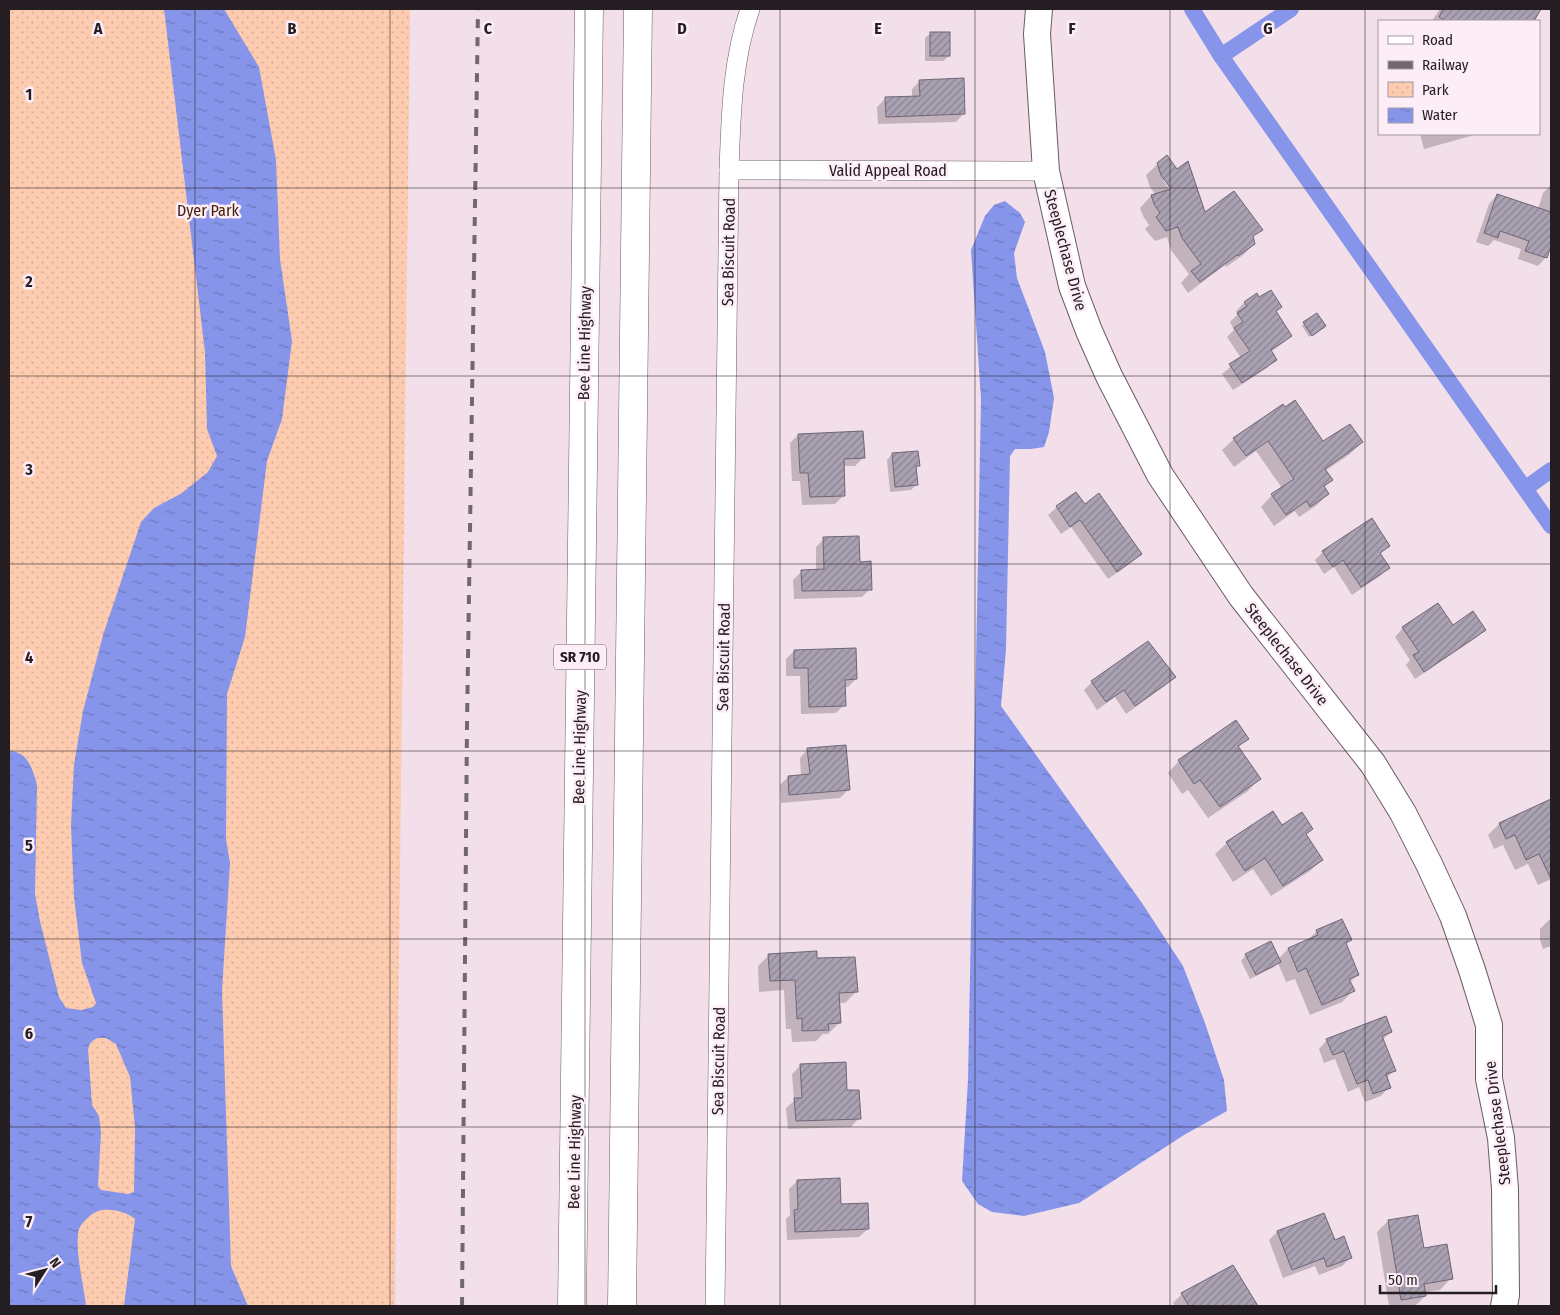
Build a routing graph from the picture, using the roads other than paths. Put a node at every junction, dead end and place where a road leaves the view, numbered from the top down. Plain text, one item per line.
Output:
1 (589, 9) edge
2 (638, 9) edge
3 (750, 9) edge
4 (1039, 9) edge
5 (730, 170) junction
6 (1046, 171) junction
7 (572, 1306) edge
8 (622, 1306) edge
9 (716, 1306) edge
10 (1504, 1306) edge

1 - 7 highway, Bee Line Highway / SR 710
2 - 8 highway, SR 710
3 - 5 street, Sea Biscuit Road
4 - 6 street, Steeplechase Drive
5 - 6 street, Valid Appeal Road
5 - 9 street, Sea Biscuit Road
6 - 10 street, Steeplechase Drive

